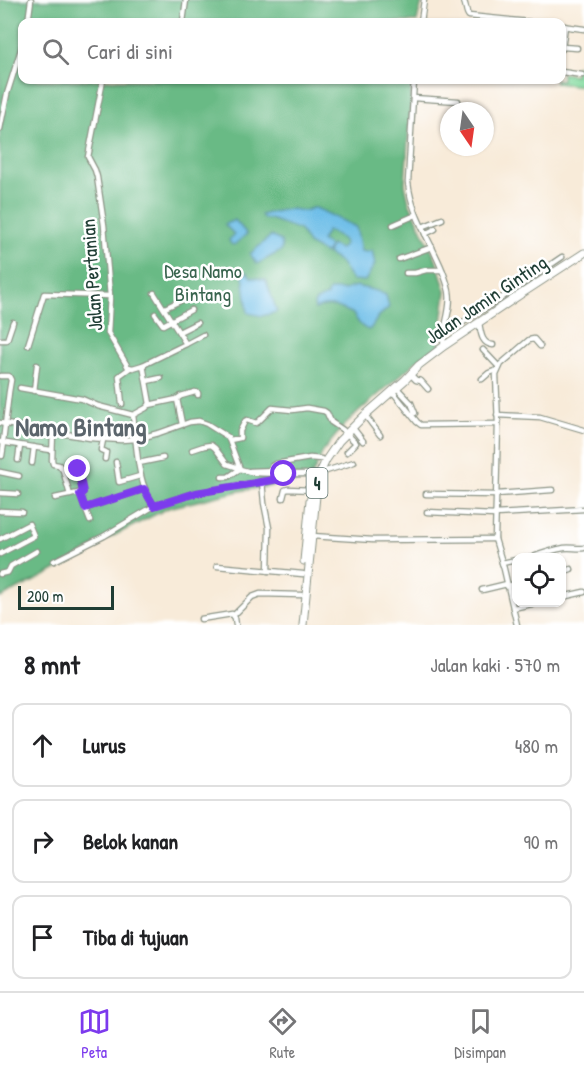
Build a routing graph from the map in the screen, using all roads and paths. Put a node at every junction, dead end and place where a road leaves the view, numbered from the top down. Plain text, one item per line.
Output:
1 (31, 0) edge
2 (186, 0) edge
3 (424, 0) edge
4 (463, 0) edge
5 (29, 18) edge
6 (184, 18) edge
7 (422, 18) edge
8 (489, 18) edge
9 (566, 26) edge
10 (584, 29) edge
11 (566, 48) edge
12 (577, 48) dead end
13 (18, 59) edge
14 (566, 73) edge
15 (582, 75) dead end
16 (102, 84) edge
17 (414, 84) edge
18 (413, 98) junction
19 (458, 101) dead end
20 (0, 129) edge
21 (416, 215) junction
22 (442, 219) dead end
23 (393, 225) dead end
24 (422, 227) junction
25 (435, 229) dead end
26 (425, 234) junction
27 (432, 248) junction
28 (584, 253) edge
29 (562, 257) dead end
30 (399, 259) dead end
31 (442, 270) junction
32 (406, 273) dead end
33 (44, 286) dead end
34 (154, 293) dead end
35 (44, 294) junction
36 (110, 296) junction
37 (184, 299) dead end
38 (505, 300) junction
39 (165, 308) junction
40 (191, 310) dead end
41 (156, 314) dead end
42 (172, 320) junction
43 (13, 322) dead end
44 (197, 323) dead end
45 (479, 323) junction
46 (460, 324) dead end
47 (179, 332) junction
48 (203, 335) dead end
49 (0, 340) edge
50 (186, 344) junction
51 (28, 345) dead end
52 (493, 345) dead end
53 (540, 345) dead end
54 (444, 346) junction
55 (483, 350) dead end
56 (37, 365) dead end
57 (143, 365) junction
58 (130, 368) junction
59 (498, 369) junction
60 (409, 375) junction
61 (0, 376) edge
62 (161, 378) dead end
63 (482, 379) dead end
64 (147, 381) junction
65 (20, 388) dead end
66 (394, 388) junction
67 (428, 389) dead end
68 (0, 391) edge
69 (9, 392) junction
70 (31, 392) junction
71 (198, 395) dead end
72 (177, 399) junction
73 (122, 404) dead end
74 (0, 405) edge
75 (149, 405) junction
76 (8, 407) junction
77 (415, 413) dead end
78 (365, 415) junction
79 (497, 415) junction
80 (133, 416) junction
81 (3, 423) edge
82 (182, 424) junction
83 (498, 424) junction
84 (347, 430) junction
85 (584, 430) edge
86 (53, 432) junction
87 (380, 435) dead end
88 (136, 439) junction
89 (103, 440) junction
90 (230, 440) junction
91 (363, 441) dead end
92 (2, 442) edge
93 (20, 446) junction
94 (34, 447) junction
95 (51, 450) junction
96 (192, 450) dead end
97 (348, 452) dead end
98 (2, 456) dead end
99 (163, 458) dead end
100 (105, 459) dead end
101 (321, 459) junction
102 (18, 460) dead end
103 (116, 462) dead end
104 (354, 462) dead end
105 (32, 463) dead end
106 (139, 463) junction
107 (239, 468) junction
108 (63, 470) junction
109 (270, 470) junction
110 (0, 471) edge
111 (247, 472) junction
112 (317, 473) junction
113 (284, 474) junction
114 (292, 474) junction
115 (19, 476) dead end
116 (140, 476) junction
117 (222, 477) dead end
118 (262, 481) junction
119 (144, 489) junction
120 (312, 490) junction
121 (552, 490) dead end
122 (0, 493) edge
123 (18, 494) dead end
124 (80, 494) junction
125 (426, 494) dead end
126 (497, 494) junction
127 (70, 495) junction
128 (55, 498) dead end
129 (283, 498) dead end
130 (154, 506) junction
131 (85, 508) junction
132 (584, 509) edge
133 (0, 511) edge
134 (22, 512) dead end
135 (427, 512) dead end
136 (495, 514) junction
137 (90, 521) dead end
138 (309, 536) junction
139 (0, 538) edge
140 (495, 539) junction
141 (584, 548) edge
142 (37, 551) dead end
143 (547, 553) edge
144 (0, 555) edge
145 (54, 561) dead end
146 (512, 561) edge
147 (502, 563) junction
148 (217, 566) dead end
149 (572, 569) dead end
150 (268, 571) junction
151 (566, 571) edge
152 (0, 574) edge
153 (303, 574) junction
154 (512, 584) edge
155 (507, 585) junction
156 (482, 590) dead end
157 (584, 592) edge
158 (301, 595) junction
159 (566, 596) edge
160 (519, 607) edge
161 (513, 608) junction
162 (234, 615) junction
163 (201, 619) dead end
164 (236, 625) edge
165 (301, 625) edge
166 (517, 625) edge

1 - 5 street
2 - 6 street
3 - 7 street
4 - 8 street
9 - 10 street
11 - 12 street
13 - 20 street
14 - 15 street
16 - 36 street, Jalan Pertanian
17 - 18 street
18 - 19 street
18 - 21 street
21 - 23 street
21 - 24 street
22 - 24 street
24 - 26 street
25 - 26 street
26 - 27 street
27 - 30 street
27 - 31 street
28 - 38 highway, Jalan Jamin Ginting / 4
29 - 38 street
31 - 32 street
31 - 54 street
33 - 35 street
34 - 39 street
35 - 36 street
35 - 51 street
36 - 58 street, Jalan Pertanian
37 - 39 street
38 - 45 highway, Jalan Jamin Ginting / 4
38 - 46 street
39 - 42 street
40 - 42 street
41 - 42 street
42 - 47 street
43 - 49 street
44 - 47 street
45 - 52 street
45 - 54 highway, Jalan Jamin Ginting / 4
47 - 50 street
48 - 50 street
50 - 57 street
53 - 59 street
54 - 60 highway, Jalan Jamin Ginting / 4
55 - 59 street
56 - 70 street
57 - 58 street
57 - 64 street
58 - 73 street
59 - 63 street
59 - 79 street
60 - 66 highway, Jalan Jamin Ginting / 4
60 - 67 street
61 - 69 street
62 - 64 street
64 - 75 street
65 - 70 street
66 - 77 street
66 - 78 highway, Jalan Jamin Ginting / 4
66 - 83 street
66 - 84 highway, Jalan Jamin Ginting / 4
68 - 69 street
69 - 76 street
70 - 80 street
71 - 72 street
72 - 75 street
72 - 82 street
74 - 76 street
75 - 80 street
76 - 81 street
78 - 84 highway, Jalan Jamin Ginting / 4
78 - 87 street
79 - 83 street
79 - 85 street
80 - 88 street
81 - 86 street
81 - 92 street
82 - 88 street
82 - 90 street
83 - 126 street
84 - 90 street
84 - 91 street
84 - 97 street
84 - 101 highway, Jalan Jamin Ginting / 4
84 - 112 highway, Jalan Jamin Ginting / 4
86 - 89 street
86 - 95 street
88 - 89 street
88 - 106 street
89 - 100 street
90 - 107 street
92 - 93 street
92 - 98 street
93 - 94 street
93 - 102 street
94 - 95 street
94 - 105 street
95 - 108 street
96 - 107 street
99 - 106 street
101 - 109 street
101 - 112 highway, Jalan Jamin Ginting / 4
103 - 116 street
104 - 112 street
106 - 116 street
107 - 111 street
107 - 117 street
108 - 124 street
108 - 127 street
109 - 111 street
109 - 113 street
110 - 115 street
111 - 113 street
112 - 114 street
112 - 120 highway, Jalan Jamin Ginting / 4
112 - 138 highway, Jalan Jamin Ginting / 4
113 - 114 street
114 - 118 street
116 - 119 street
118 - 130 street
118 - 150 street
119 - 130 street
119 - 131 street
120 - 129 street
120 - 138 highway, Jalan Jamin Ginting / 4
121 - 126 street
122 - 123 street
124 - 127 street
124 - 131 street
125 - 126 street
126 - 136 street
127 - 128 street
130 - 145 street
131 - 137 street
132 - 136 street
133 - 134 street
135 - 136 street
136 - 140 street
138 - 140 street
138 - 153 highway, Jalan Jamin Ginting / 4
138 - 165 highway, Jalan Jamin Ginting / 4
139 - 144 street
140 - 147 street
141 - 143 street
142 - 152 street
146 - 147 street
147 - 155 street
148 - 150 street
149 - 151 street
150 - 153 street
153 - 158 highway, Jalan Jamin Ginting / 4
154 - 155 street
155 - 156 street
155 - 161 street
157 - 159 street
158 - 162 street
158 - 165 highway, Jalan Jamin Ginting / 4
160 - 161 street
161 - 166 street
162 - 163 street
162 - 164 street

